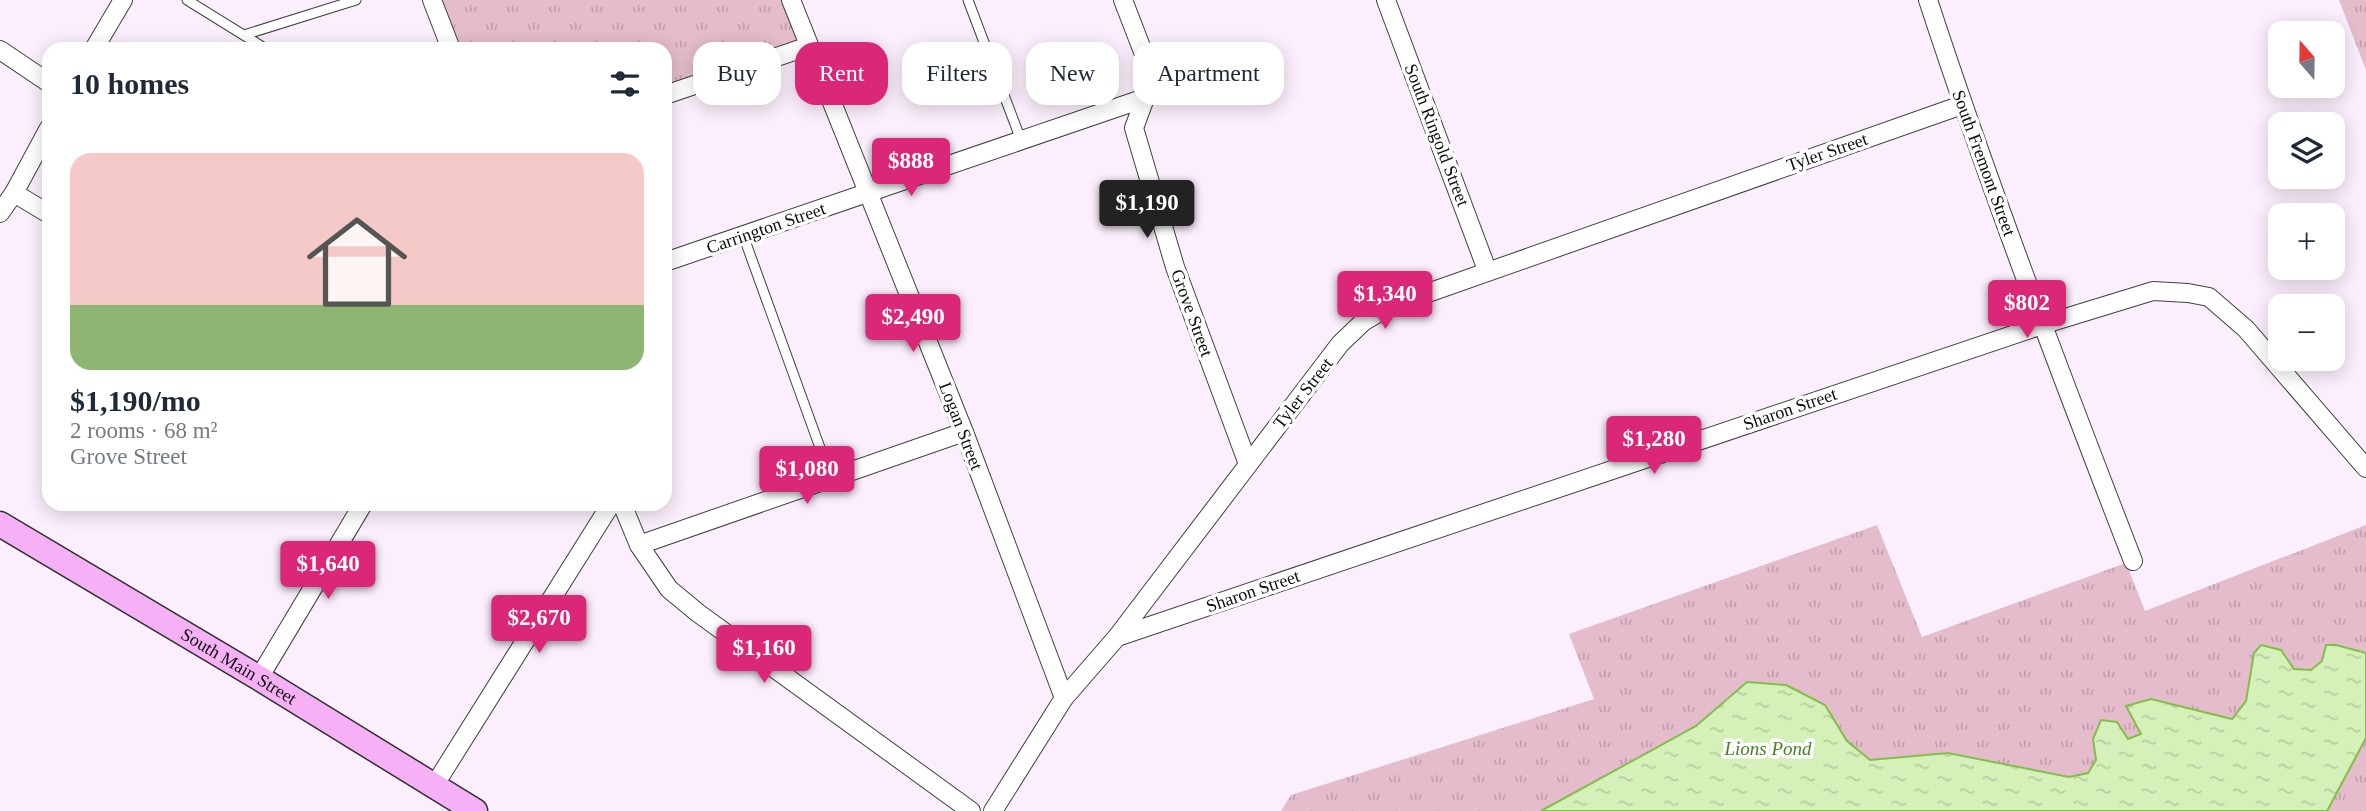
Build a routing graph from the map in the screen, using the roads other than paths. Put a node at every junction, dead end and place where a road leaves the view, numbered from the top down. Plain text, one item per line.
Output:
1 (123, 0) edge
2 (187, 0) edge
3 (356, 0) edge
4 (432, 0) edge
5 (792, 0) edge
6 (968, 0) edge
7 (1123, 0) edge
8 (1386, 0) edge
9 (1928, 0) edge
10 (244, 35) junction
11 (98, 42) edge
12 (254, 42) edge
13 (448, 42) edge
14 (808, 42) edge
15 (1138, 42) edge
16 (0, 50) edge
17 (795, 51) edge
18 (42, 78) edge
19 (672, 93) edge
20 (1133, 102) edge
21 (833, 105) edge
22 (1142, 105) edge
23 (1962, 105) junction
24 (42, 141) edge
25 (1021, 141) junction
26 (869, 192) junction
27 (14, 193) junction
28 (42, 210) edge
29 (0, 213) edge
30 (743, 235) junction
31 (672, 260) edge
32 (1487, 270) junction
33 (2042, 325) junction
34 (964, 432) junction
35 (1248, 464) junction
36 (2366, 468) edge
37 (831, 478) junction
38 (359, 511) edge
39 (607, 511) edge
40 (625, 511) edge
41 (0, 524) edge
42 (639, 545) junction
43 (2133, 561) dead end
44 (1117, 637) junction
45 (260, 678) junction
46 (1064, 698) junction
47 (434, 786) junction
48 (475, 811) edge
49 (971, 811) edge
50 (993, 811) edge

1 - 11 street
2 - 10 lane
3 - 10 lane
4 - 13 street
5 - 14 street, Logan Street
6 - 25 lane
7 - 15 street, Grove Street
8 - 32 street, South Ringold Street
9 - 23 street, South Fremont Street
10 - 12 lane
16 - 18 street
17 - 19 street
20 - 25 street, Carrington Street
21 - 26 street, Logan Street
22 - 35 street, Grove Street
23 - 32 street, Tyler Street
23 - 33 street, South Fremont Street
24 - 27 street
25 - 26 street, Carrington Street
26 - 30 street, Carrington Street
26 - 34 street, Logan Street
27 - 28 street
27 - 29 street
30 - 31 street, Carrington Street
30 - 37 lane
32 - 35 street, Tyler Street
33 - 36 street, Sharon Street
33 - 43 street, South Fremont Street
33 - 44 street, Sharon Street
34 - 37 street
34 - 46 street, Logan Street
35 - 44 street, Tyler Street
37 - 42 street
38 - 45 street
39 - 47 street
40 - 42 street
41 - 45 main road, South Main Street
42 - 49 street
44 - 46 street, Tyler Street
45 - 47 main road, South Main Street
46 - 50 street, Tyler Street
47 - 48 main road, South Main Street

